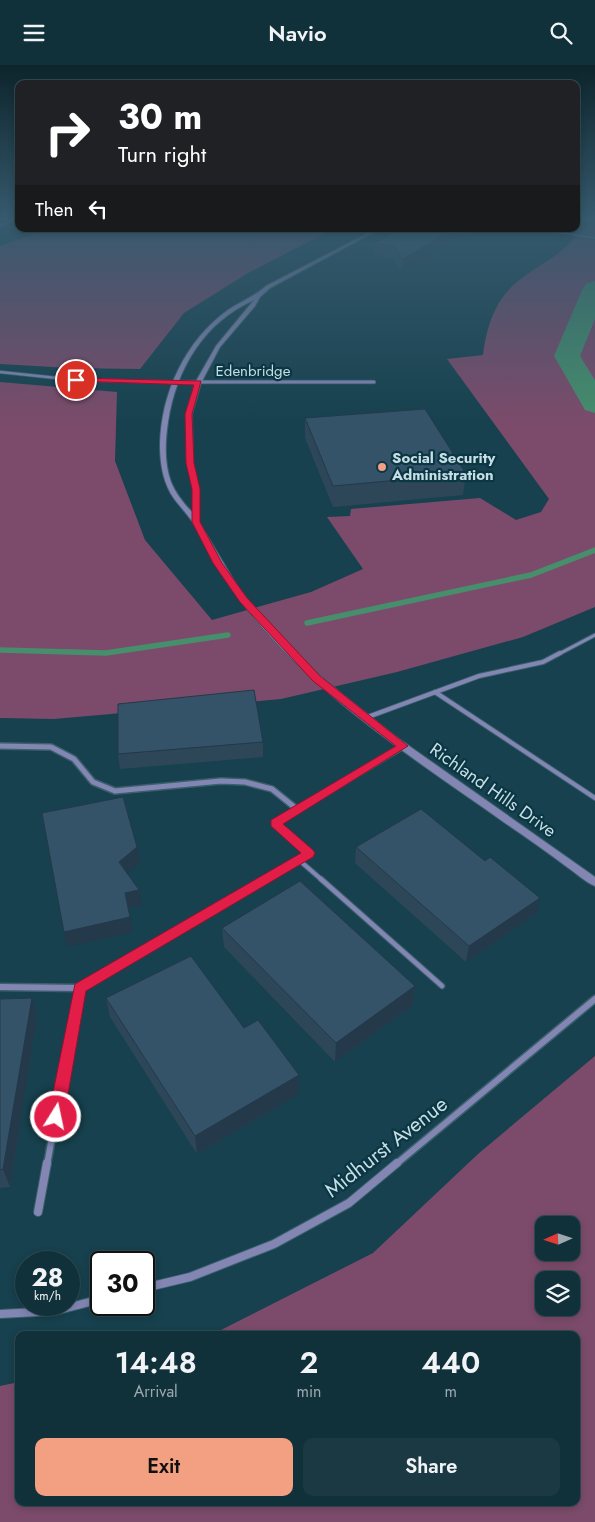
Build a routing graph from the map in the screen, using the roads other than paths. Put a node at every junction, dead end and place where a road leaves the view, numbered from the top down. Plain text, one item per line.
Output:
1 (269, 287) edge
2 (258, 296) junction
3 (0, 372) edge
4 (374, 381) dead end
5 (175, 382) junction
6 (198, 383) junction
7 (196, 522) junction
8 (595, 635) edge
9 (435, 692) junction
10 (365, 718) junction
11 (0, 746) edge
12 (403, 746) junction
13 (595, 798) edge
14 (298, 810) junction
15 (299, 860) junction
16 (595, 882) edge
17 (442, 986) dead end
18 (0, 987) edge
19 (80, 988) junction
20 (595, 999) edge
21 (38, 1213) dead end
22 (155, 1285) edge
23 (90, 1302) edge
24 (0, 1313) edge

1 - 2 street, Richland Hills Drive
2 - 5 street, Richland Hills Drive
2 - 6 street, Richland Hills Drive
3 - 5 lane, Edenbridge
4 - 6 street, Edenbridge
5 - 6 street, Edenbridge
5 - 7 street, Richland Hills Drive
6 - 7 street, Richland Hills Drive
7 - 10 street, Richland Hills Drive
8 - 9 lane
9 - 10 lane
9 - 13 lane
10 - 12 street, Richland Hills Drive
11 - 14 street
12 - 14 street
12 - 16 street, Richland Hills Drive
14 - 15 street
15 - 17 lane
15 - 19 street
18 - 19 street
19 - 21 street
20 - 22 street, Midhurst Avenue
23 - 24 street

